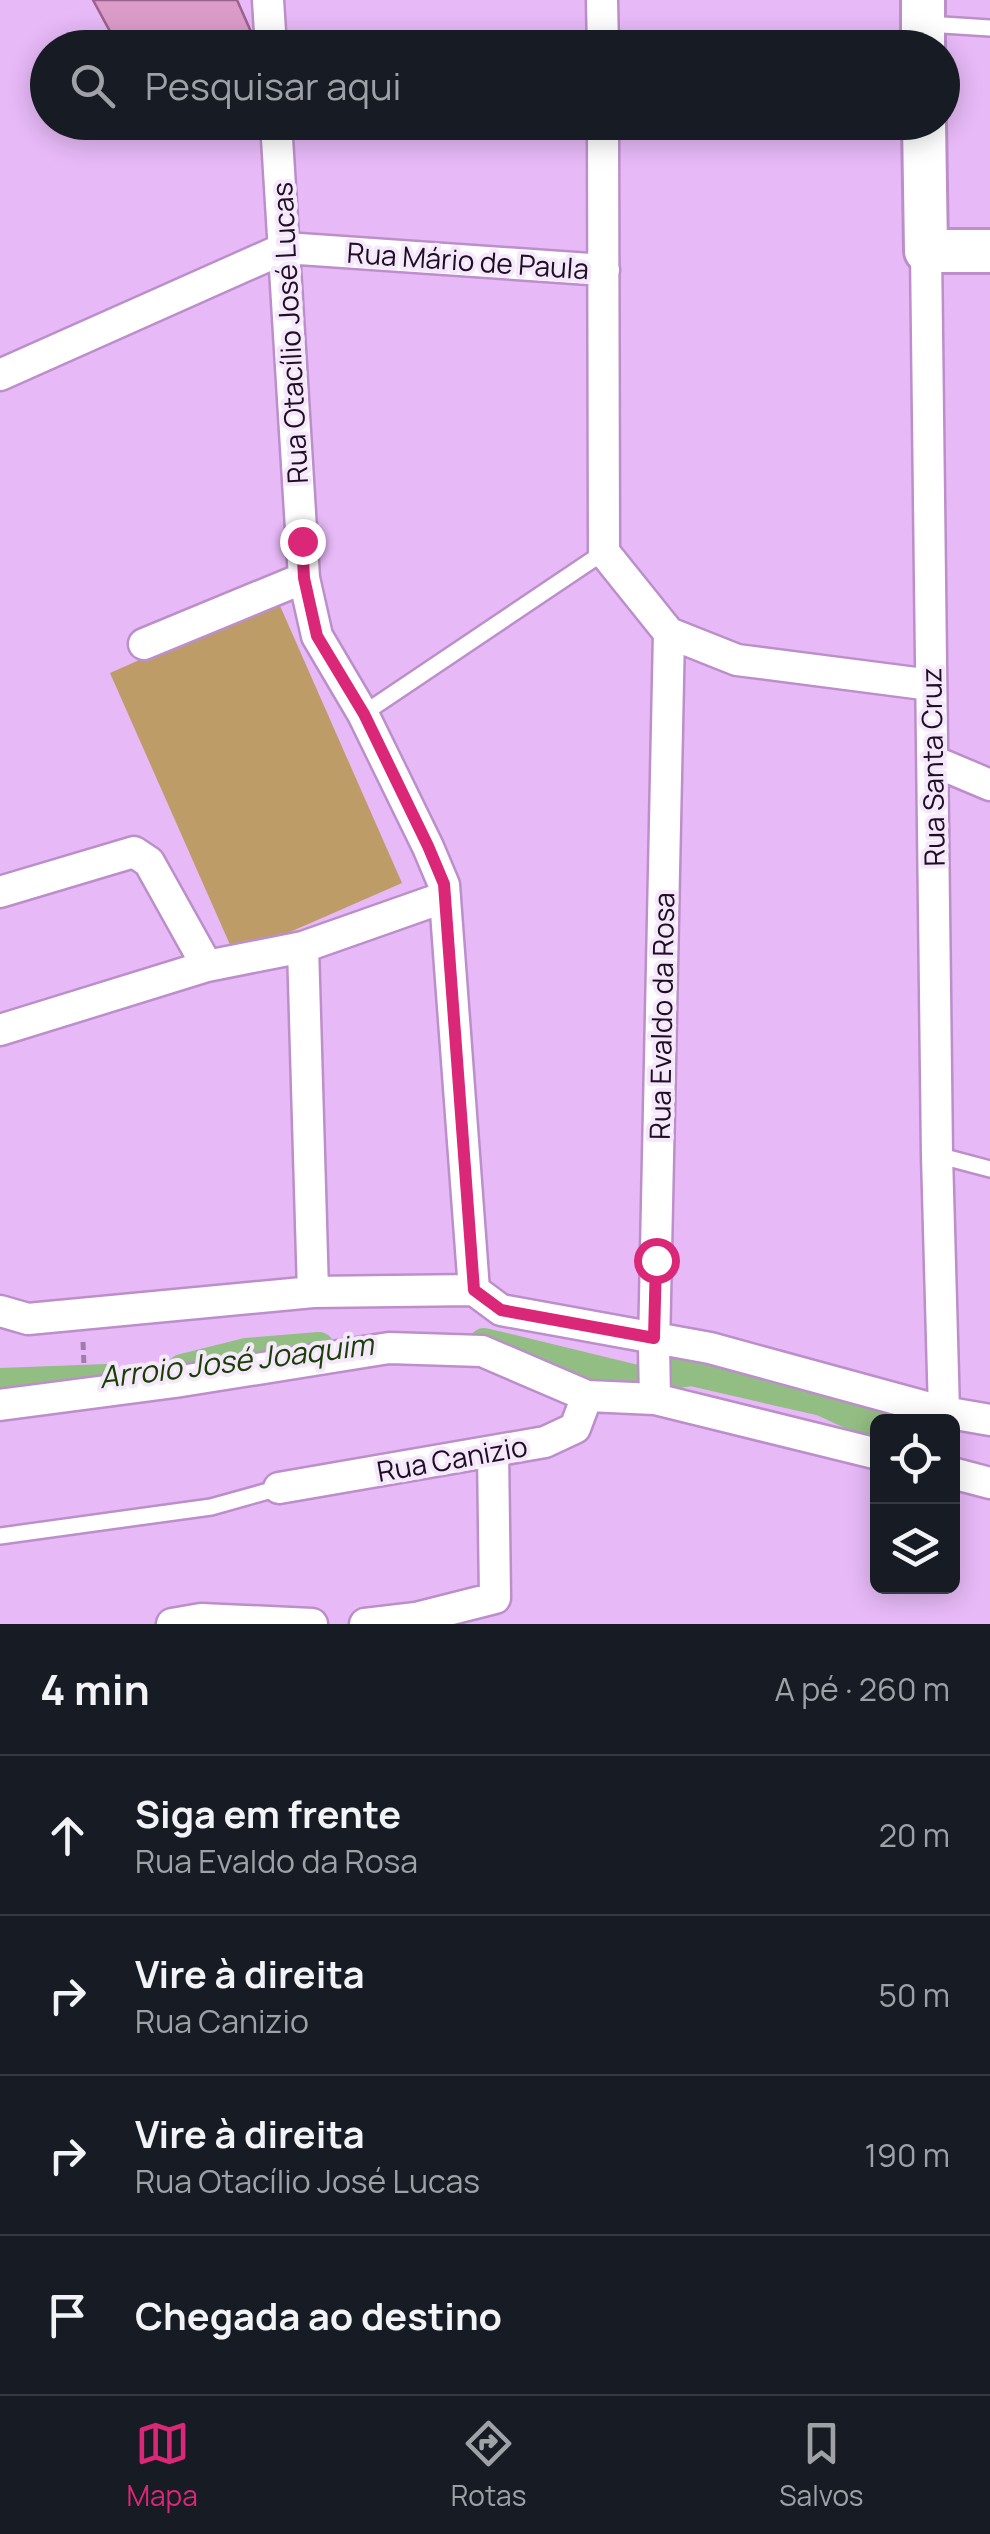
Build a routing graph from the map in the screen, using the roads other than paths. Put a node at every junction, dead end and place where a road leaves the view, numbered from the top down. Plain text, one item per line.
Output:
1 (268, 0) edge
2 (602, 0) edge
3 (923, 24) edge
4 (990, 28) edge
5 (270, 30) edge
6 (602, 30) edge
7 (277, 140) edge
8 (603, 140) edge
9 (924, 140) edge
10 (285, 248) junction
11 (926, 251) junction
12 (990, 251) edge
13 (604, 270) junction
14 (0, 376) edge
15 (604, 552) junction
16 (304, 578) junction
17 (670, 634) junction
18 (144, 644) dead end
19 (931, 684) junction
20 (364, 714) junction
21 (932, 762) junction
22 (990, 785) edge
23 (0, 892) edge
24 (446, 897) junction
25 (303, 947) junction
26 (207, 966) junction
27 (0, 1030) edge
28 (938, 1156) junction
29 (990, 1169) edge
30 (474, 1290) junction
31 (313, 1292) junction
32 (0, 1311) edge
33 (654, 1342) junction
34 (655, 1395) junction
35 (586, 1396) junction
36 (1, 1404) edge
37 (944, 1412) junction
38 (990, 1420) edge
39 (493, 1450) junction
40 (870, 1452) edge
41 (960, 1475) edge
42 (990, 1483) edge
43 (279, 1488) joint
44 (0, 1536) edge
45 (172, 1624) edge
46 (312, 1624) edge
47 (365, 1624) edge

1 - 5 street
2 - 6 street
3 - 4 lane
7 - 10 street, Rua Otacílio José Lucas
8 - 13 street
9 - 11 main road, Rua Santa Cruz
10 - 13 street, Rua Mário de Paula
10 - 14 street, Rua Mário de Paula
10 - 16 street, Rua Otacílio José Lucas
11 - 12 main road
11 - 19 street, Rua Santa Cruz
13 - 15 street
15 - 17 street
15 - 20 lane
16 - 18 street
16 - 20 street, Rua Otacílio José Lucas
17 - 19 street
17 - 33 street, Rua Evaldo da Rosa
19 - 21 street, Rua Santa Cruz
20 - 24 street, Rua Otacílio José Lucas
21 - 22 street
21 - 28 street, Rua Santa Cruz
23 - 26 street
24 - 25 street
24 - 30 street, Rua Otacílio José Lucas
25 - 26 street
25 - 31 street
26 - 27 street
28 - 29 lane
28 - 37 street, Rua Santa Cruz
30 - 31 street
30 - 33 street
31 - 32 street
33 - 34 street, Rua Evaldo da Rosa
33 - 37 street
34 - 35 street
34 - 40 street
35 - 36 street
35 - 39 street, Rua Canizio
37 - 38 street
39 - 43 street, Rua Canizio
39 - 47 street
41 - 42 street
43 - 44 lane, Rua Canizio
45 - 46 street

